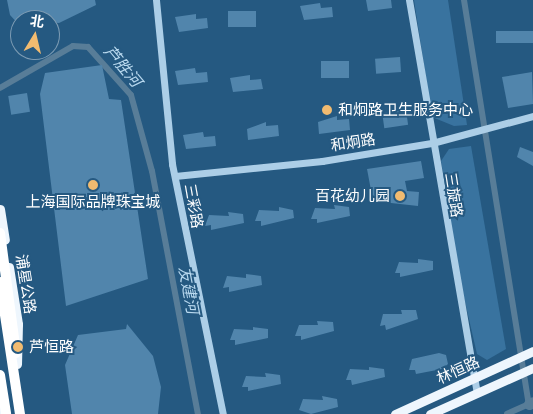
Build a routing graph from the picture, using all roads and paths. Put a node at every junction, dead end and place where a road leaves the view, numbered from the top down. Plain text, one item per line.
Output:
1 (156, 0) edge
2 (409, 0) edge
3 (533, 116) edge
4 (432, 143) junction
5 (175, 176) junction
6 (0, 209) edge
7 (0, 233) edge
8 (0, 252) edge
9 (0, 282) edge
10 (533, 351) edge
11 (17, 364) junction
12 (533, 368) edge
13 (0, 376) edge
14 (474, 378) junction
15 (478, 393) junction
16 (0, 409) edge
17 (1, 414) edge
18 (6, 414) edge
19 (20, 414) edge
20 (24, 414) edge
21 (223, 414) edge
22 (395, 414) edge
23 (430, 414) edge

1 - 5 street, 三彩路
2 - 4 street, 三旋路
3 - 4 street, 和炯路
4 - 5 street, 和炯路
4 - 14 street, 三旋路
5 - 21 street, 三彩路
6 - 11 main road, 浦星公路
7 - 11 highway
8 - 11 main road, 浦星公路
9 - 19 highway
10 - 14 main road, 林恒路
11 - 20 main road, 浦星公路
12 - 15 main road, 林恒路
13 - 18 highway
14 - 15 street, 三旋路
14 - 22 main road, 林恒路
15 - 23 main road, 林恒路
16 - 17 main road

